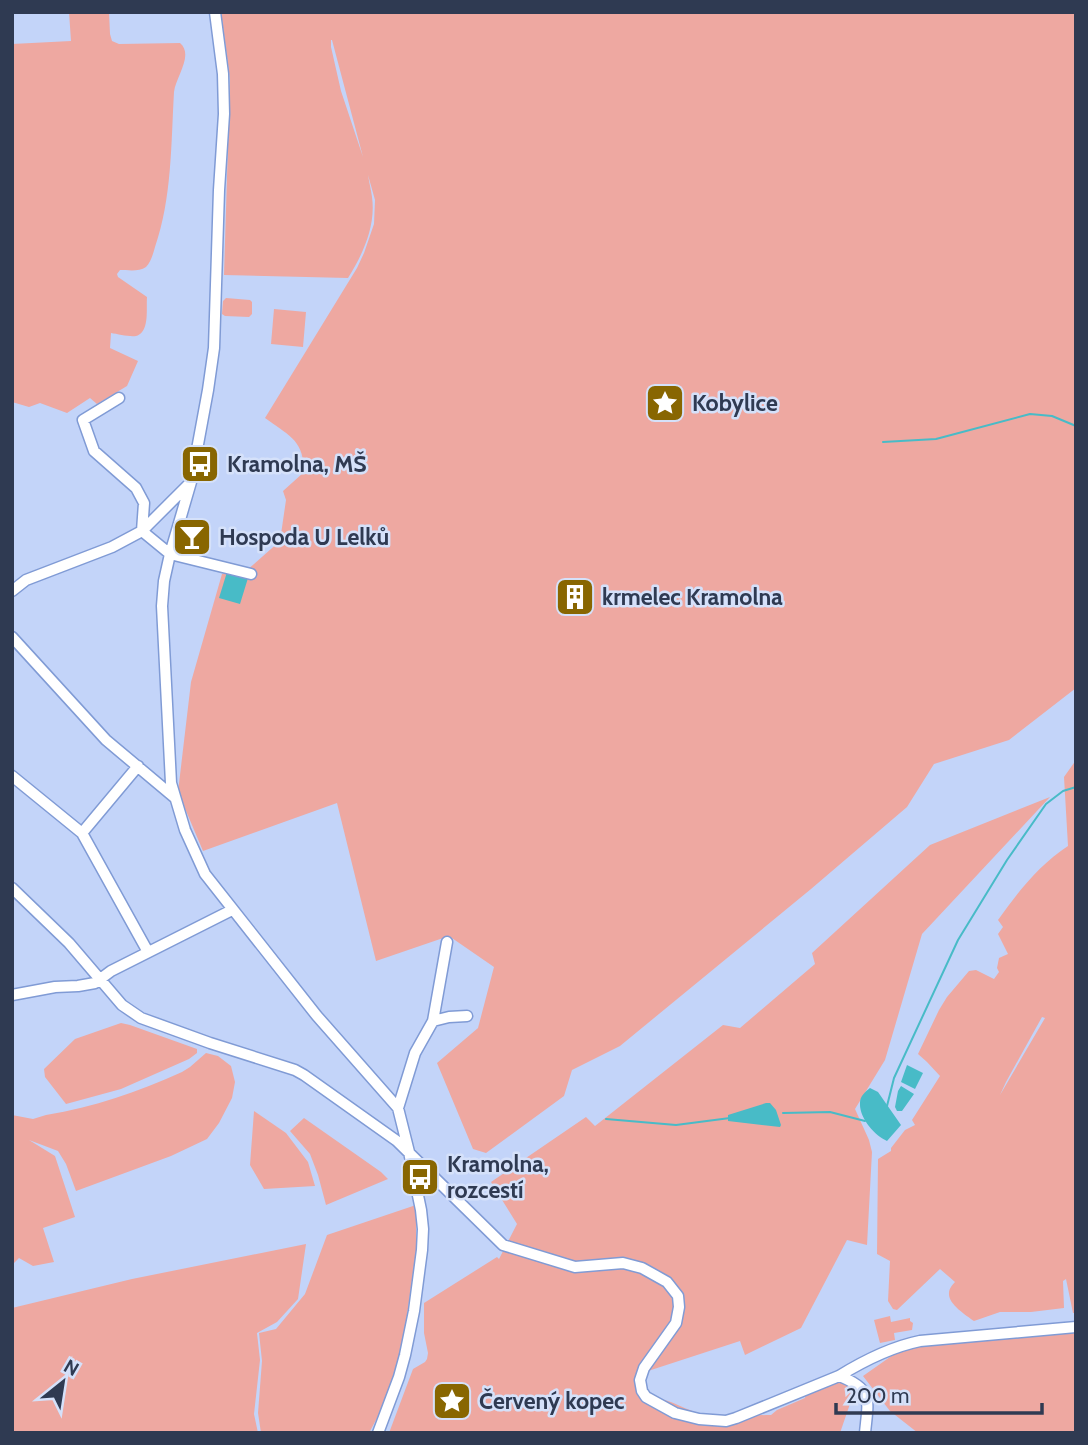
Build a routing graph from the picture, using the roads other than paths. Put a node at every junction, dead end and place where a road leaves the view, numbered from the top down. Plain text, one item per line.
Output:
1 (215, 12) edge
2 (119, 398) dead end
3 (191, 482) junction
4 (142, 531) junction
5 (170, 554) junction
6 (251, 574) dead end
7 (12, 592) edge
8 (12, 637) edge
9 (138, 766) junction
10 (12, 776) edge
11 (174, 797) junction
12 (82, 834) junction
13 (12, 888) edge
14 (232, 909) junction
15 (447, 942) dead end
16 (148, 952) junction
17 (99, 979) junction
18 (12, 995) edge
19 (467, 1016) dead end
20 (433, 1021) junction
21 (398, 1108) junction
22 (409, 1152) junction
23 (1076, 1327) edge
24 (839, 1376) junction
25 (378, 1433) edge
26 (865, 1433) edge

1 - 3 street
2 - 4 street
3 - 4 street
3 - 5 street
4 - 5 street
4 - 7 street
5 - 6 street
5 - 11 street
8 - 9 street
9 - 11 street
9 - 12 street
10 - 12 street
11 - 14 street
12 - 16 street
13 - 17 street
14 - 16 street
14 - 21 street
15 - 20 street
16 - 17 street
17 - 18 street
17 - 22 street
19 - 20 street
20 - 21 street
21 - 22 street
22 - 24 street
22 - 25 street
23 - 24 street
24 - 26 street

